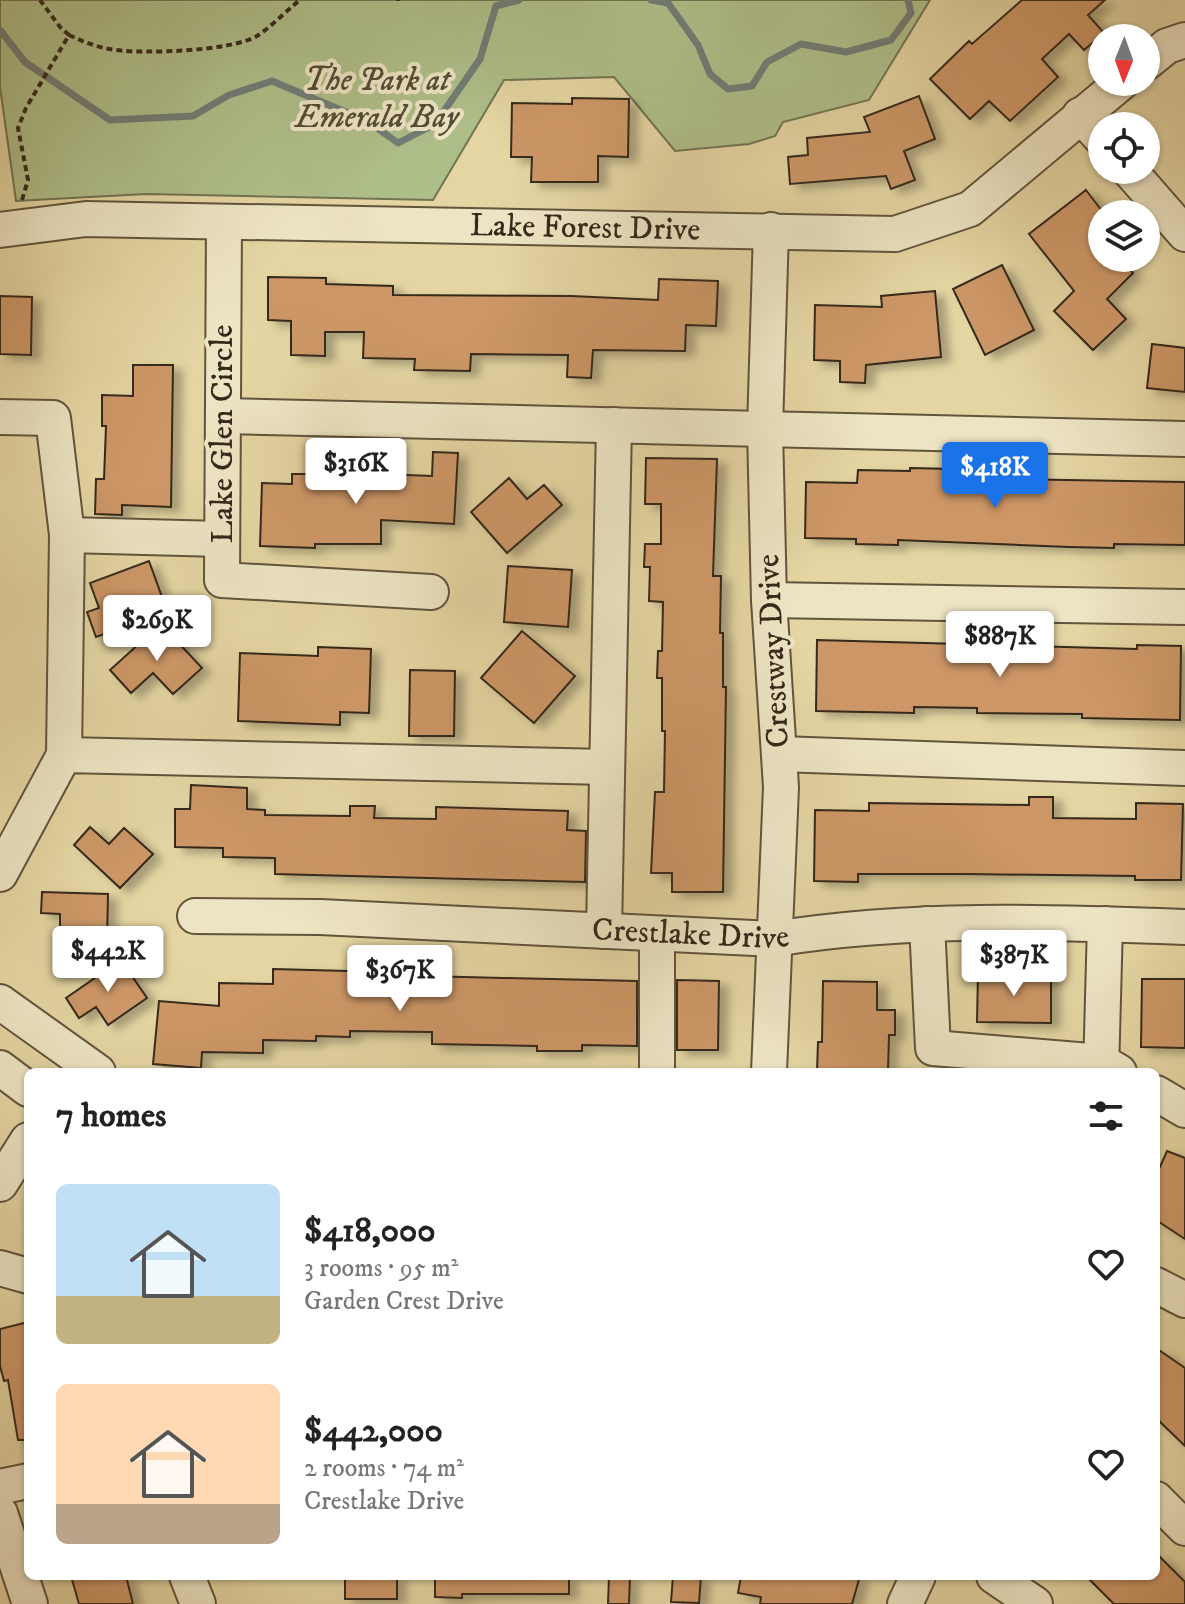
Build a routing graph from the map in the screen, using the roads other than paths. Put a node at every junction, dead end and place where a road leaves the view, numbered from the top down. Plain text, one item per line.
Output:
1 (1185, 40) edge
2 (1160, 52) edge
3 (1088, 129) edge
4 (1141, 184) edge
5 (10, 220) edge
6 (224, 222) junction
7 (771, 230) junction
8 (1185, 234) edge
9 (223, 416) junction
10 (0, 417) edge
11 (614, 425) junction
12 (765, 429) junction
13 (1185, 439) edge
14 (67, 535) junction
15 (222, 539) junction
16 (431, 592) dead end
17 (769, 600) junction
18 (1185, 607) edge
19 (779, 754) junction
20 (64, 755) junction
21 (607, 767) junction
22 (1185, 768) edge
23 (4, 858) edge
24 (195, 916) dead end
25 (927, 924) junction
26 (1105, 924) junction
27 (1185, 927) edge
28 (604, 931) junction
29 (657, 934) junction
30 (774, 939) junction
31 (0, 1002) edge
32 (0, 1068) edge
33 (92, 1068) edge
34 (657, 1068) edge
35 (769, 1068) edge
36 (1099, 1068) edge
37 (1107, 1068) edge
38 (24, 1086) edge
39 (1160, 1095) edge
40 (1185, 1110) edge
41 (24, 1146) edge
42 (0, 1184) edge
43 (0, 1268) edge
44 (24, 1275) edge
45 (1160, 1287) edge
46 (1185, 1300) edge
47 (24, 1482) edge
48 (0, 1487) edge
49 (1160, 1503) edge
50 (0, 1513) edge
51 (1185, 1528) edge
52 (189, 1580) edge
53 (916, 1580) edge
54 (1000, 1580) edge
55 (30, 1604) edge
56 (198, 1604) edge
57 (905, 1604) edge
58 (1035, 1604) edge

1 - 2 street
3 - 7 street, Lake Forest Drive
4 - 8 street
5 - 6 street, Lake Forest Drive
6 - 7 street, Lake Forest Drive
6 - 9 street, Lake Glen Circle
7 - 12 street, Crestway Drive
9 - 11 street
9 - 15 street, Lake Glen Circle
10 - 14 street
11 - 12 street
11 - 21 street
12 - 13 street
12 - 17 street, Crestway Drive
14 - 15 street
14 - 20 street
15 - 16 street, Lake Glen Circle
17 - 18 street
17 - 19 street, Crestway Drive
19 - 22 street
19 - 30 street, Crestway Drive
20 - 21 street
20 - 23 street
21 - 28 street
24 - 28 street, Crestlake Drive
25 - 26 street, Crestlake Drive
25 - 30 street, Crestlake Drive
25 - 36 street
26 - 27 street, Crestlake Drive
26 - 37 street
28 - 29 street, Crestlake Drive
29 - 30 street, Crestlake Drive
29 - 34 street
30 - 35 street, Crestway Drive
31 - 33 street
32 - 38 street
39 - 40 street
41 - 42 street
43 - 44 street
45 - 46 street
47 - 48 street
49 - 51 street
50 - 55 street
52 - 56 street
53 - 57 street
54 - 58 street

